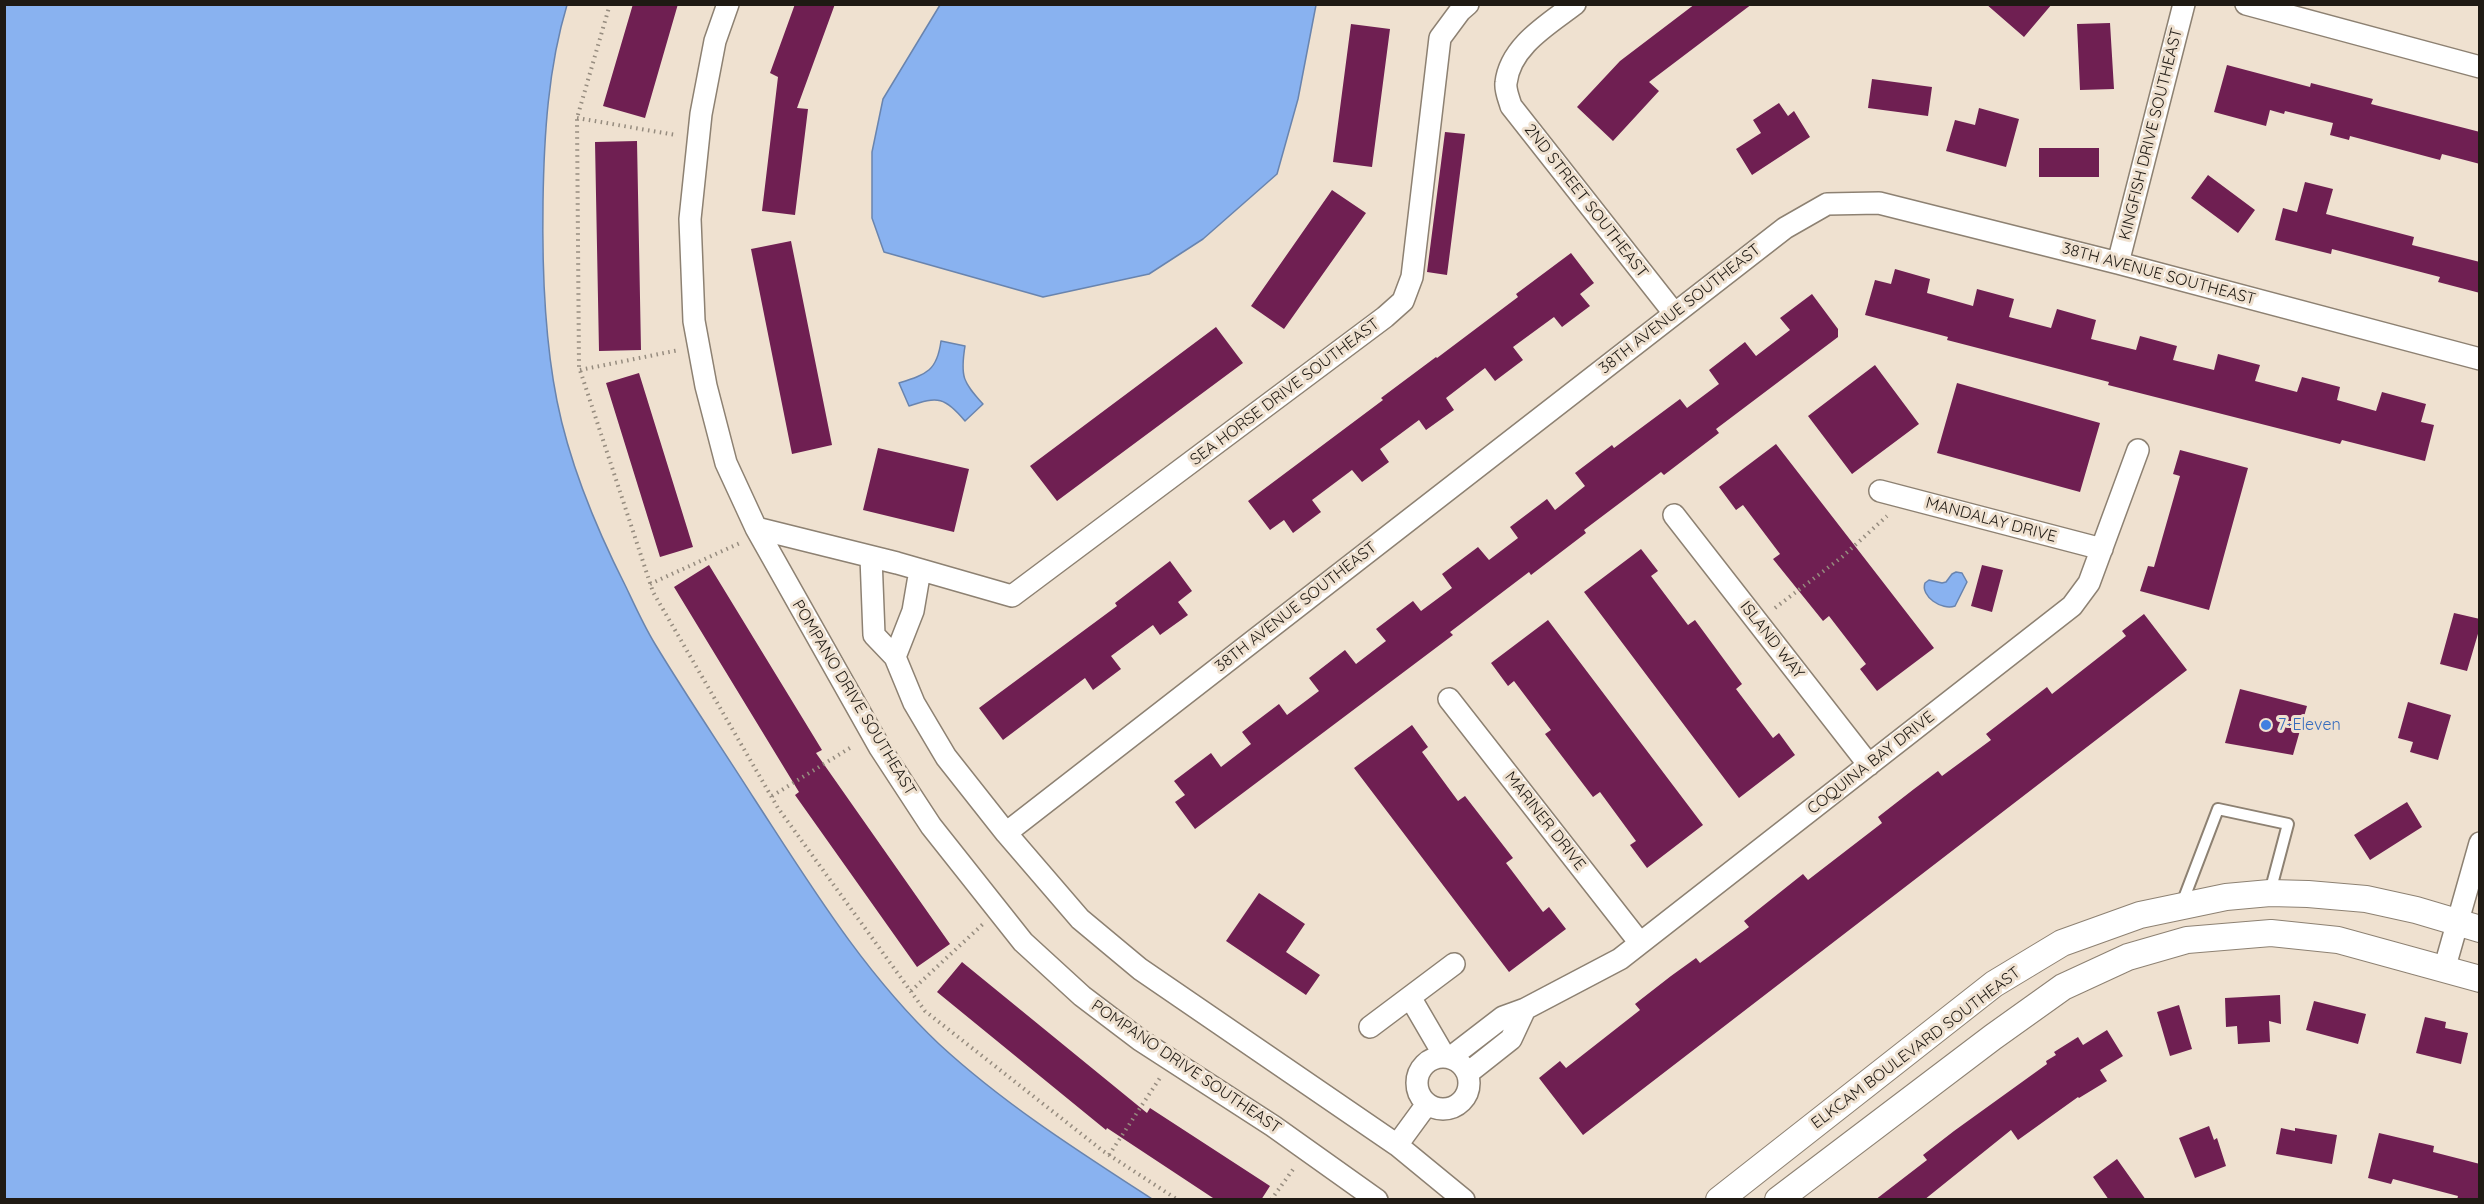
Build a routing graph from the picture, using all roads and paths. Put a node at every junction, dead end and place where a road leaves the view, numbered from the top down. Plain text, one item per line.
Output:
1 (610, 4) edge
2 (728, 4) edge
3 (1468, 4) edge
4 (1575, 4) edge
5 (2184, 4) edge
6 (2246, 4) edge
7 (2480, 67) edge
8 (576, 117) junction
9 (698, 139) junction
10 (2118, 263) junction
11 (1674, 313) junction
12 (699, 346) junction
13 (2480, 359) edge
14 (580, 370) junction
15 (2138, 450) dead end
16 (1880, 491) dead end
17 (1908, 498) junction
18 (1674, 515) dead end
19 (758, 531) junction
20 (2102, 549) junction
21 (871, 557) junction
22 (920, 570) junction
23 (650, 584) junction
24 (1757, 621) junction
25 (895, 657) junction
26 (1449, 699) dead end
27 (872, 735) junction
28 (1869, 765) junction
29 (772, 796) junction
30 (1006, 833) junction
31 (2480, 843) edge
32 (2270, 893) junction
33 (2181, 906) junction
34 (998, 910) junction
35 (2468, 926) edge
36 (2187, 940) junction
37 (1640, 943) junction
38 (1454, 964) dead end
39 (2444, 970) junction
40 (2480, 980) edge
41 (911, 991) junction
42 (1410, 997) junction
43 (1525, 1009) junction
44 (1370, 1027) dead end
45 (1448, 1057) junction
46 (1171, 1060) junction
47 (1468, 1073) junction
48 (1427, 1104) junction
49 (1820, 1120) junction
50 (1397, 1145) junction
51 (1844, 1149) junction
52 (1307, 1150) junction
53 (1109, 1155) junction
54 (1178, 1200) edge
55 (1271, 1200) edge
56 (1377, 1200) edge
57 (1464, 1200) edge
58 (1719, 1200) edge
59 (1778, 1200) edge

1 - 8 path
2 - 9 street, POMPANO DRIVE SOUTHEAST
3 - 22 street, SEA HORSE DRIVE SOUTHEAST
4 - 11 street, 2ND STREET SOUTHEAST
5 - 10 street, KINGFISH DRIVE SOUTHEAST
6 - 7 street
8 - 9 path
8 - 14 path
9 - 12 street, POMPANO DRIVE SOUTHEAST
10 - 11 street, 38TH AVENUE SOUTHEAST
10 - 13 street, 38TH AVENUE SOUTHEAST
11 - 30 street, 38TH AVENUE SOUTHEAST
12 - 14 path
12 - 19 street, POMPANO DRIVE SOUTHEAST
14 - 23 path
15 - 20 street, COQUINA BAY DRIVE
16 - 17 street, MANDALAY DRIVE
17 - 20 street, MANDALAY DRIVE
17 - 24 path
18 - 24 street, ISLAND WAY
19 - 21 street
19 - 23 path
19 - 27 street, POMPANO DRIVE SOUTHEAST
20 - 28 street, COQUINA BAY DRIVE
21 - 22 street, SEA HORSE DRIVE SOUTHEAST
21 - 25 street
22 - 25 street
23 - 29 path
24 - 28 street, ISLAND WAY
25 - 30 street
26 - 37 street, MARINER DRIVE
27 - 29 path
27 - 34 street, POMPANO DRIVE SOUTHEAST
28 - 37 street, COQUINA BAY DRIVE
29 - 41 path
30 - 50 street
31 - 35 street
32 - 33 street, ELKCAM BOULEVARD SOUTHEAST
32 - 33 lane
32 - 35 street, ELKCAM BOULEVARD SOUTHEAST
33 - 36 street
33 - 49 street, ELKCAM BOULEVARD SOUTHEAST
34 - 41 path
34 - 46 street, POMPANO DRIVE SOUTHEAST
35 - 39 street
36 - 39 street
36 - 51 street
37 - 43 street, COQUINA BAY DRIVE
38 - 42 street
39 - 40 street
41 - 53 path
42 - 44 street
42 - 45 street
43 - 45 street, COQUINA BAY DRIVE
43 - 47 street
45 - 47 street
45 - 48 street, COQUINA BAY DRIVE
46 - 52 street, POMPANO DRIVE SOUTHEAST
46 - 53 path
47 - 48 street
48 - 50 street
49 - 51 street
49 - 58 street, ELKCAM BOULEVARD SOUTHEAST
50 - 57 street
51 - 59 street
52 - 55 path
52 - 56 street, POMPANO DRIVE SOUTHEAST
53 - 54 path

